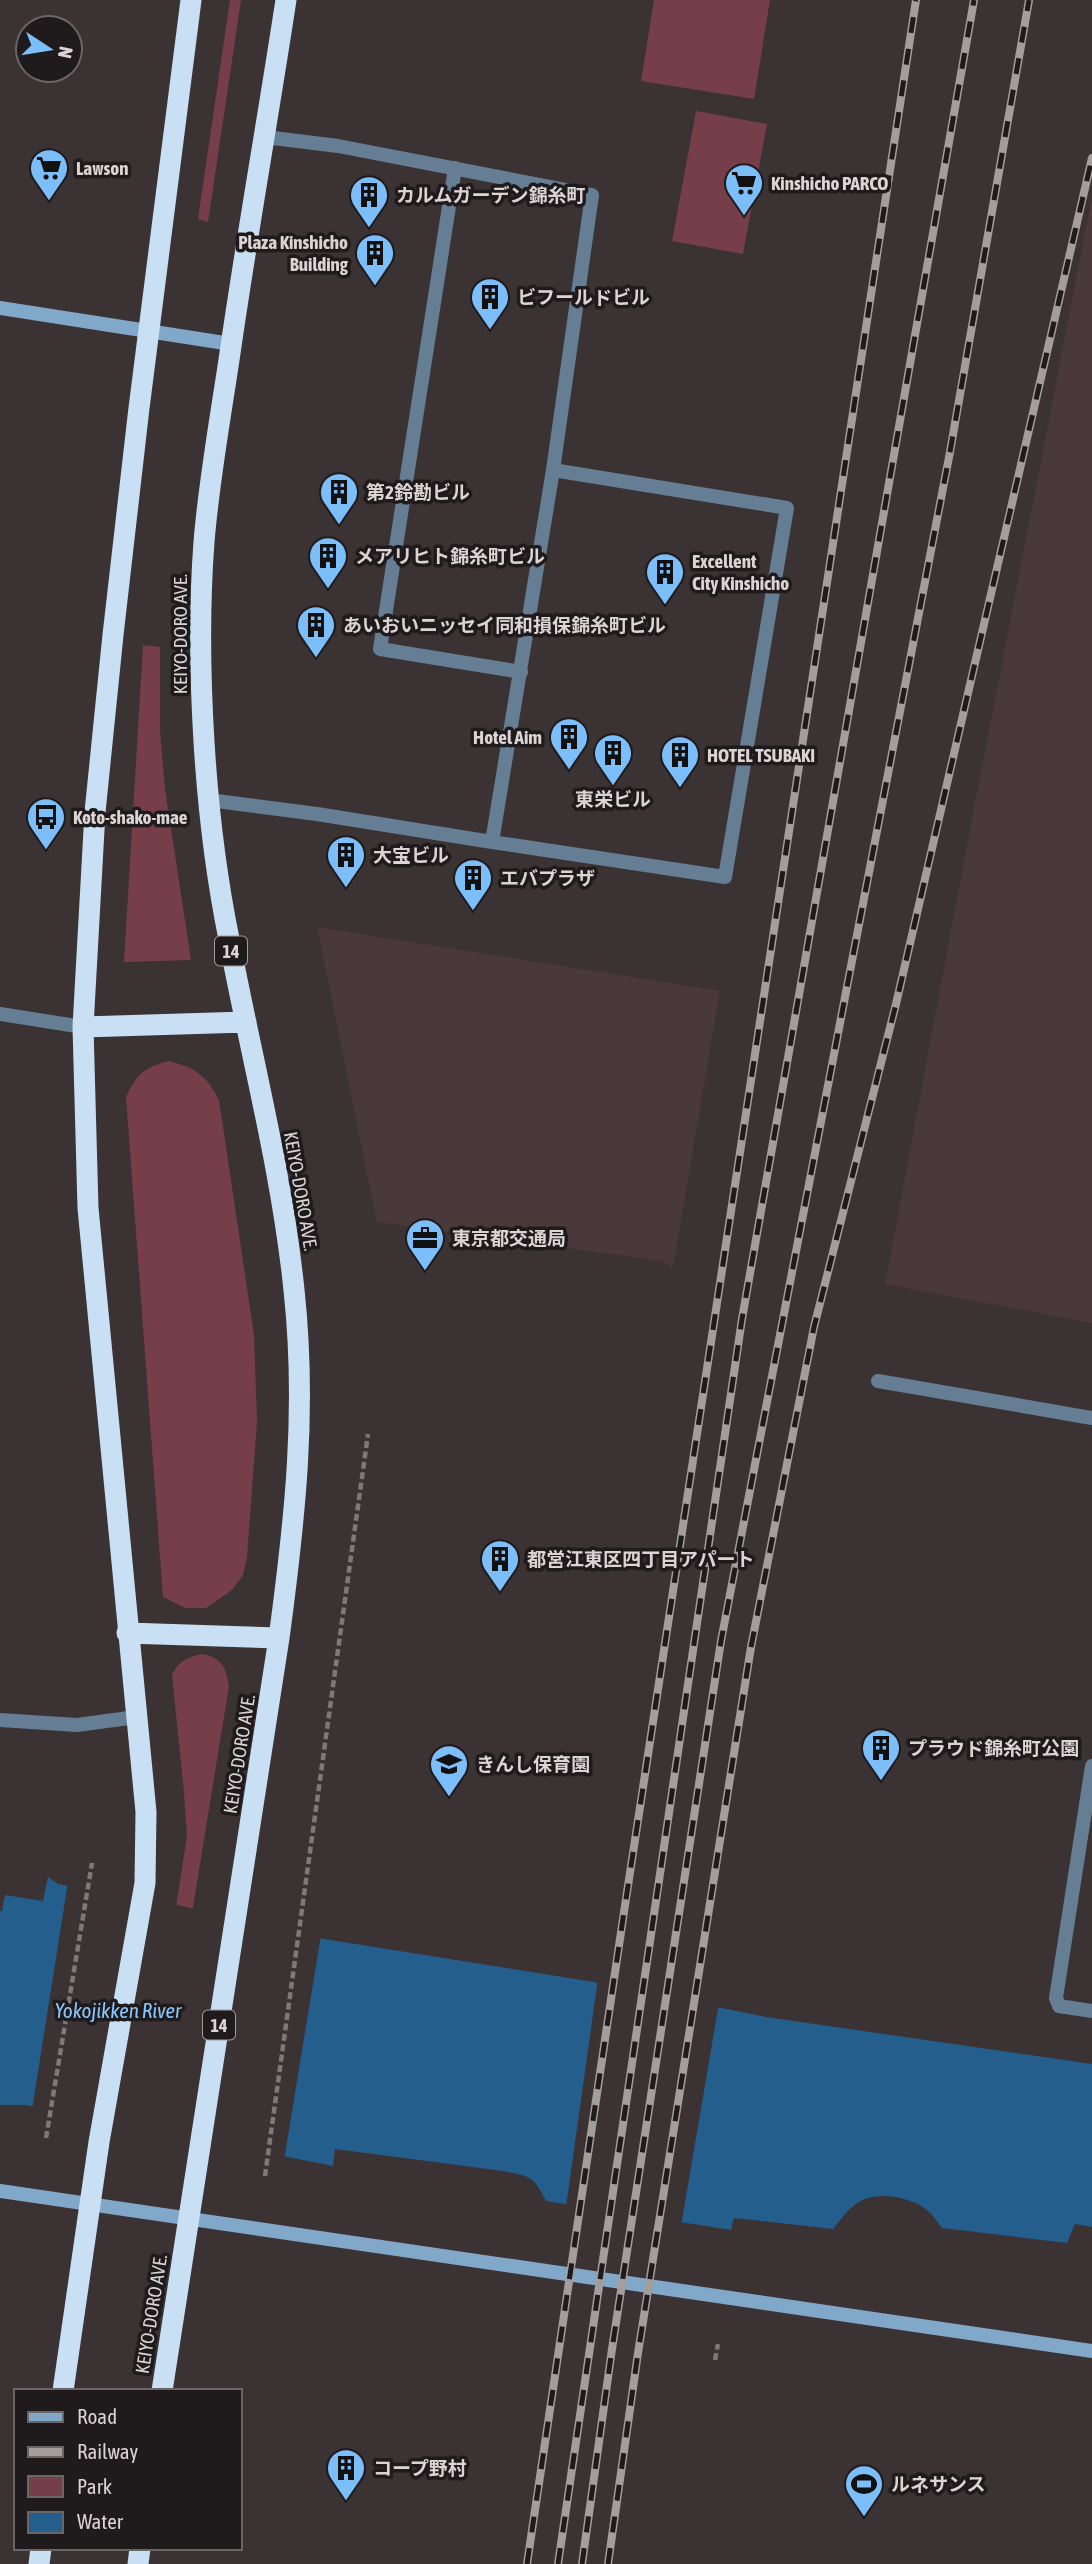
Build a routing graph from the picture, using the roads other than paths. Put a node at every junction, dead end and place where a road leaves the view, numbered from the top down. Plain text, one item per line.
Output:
1 (191, 0) edge
2 (286, 0) edge
3 (265, 137) junction
4 (455, 168) junction
5 (0, 308) edge
6 (149, 331) junction
7 (232, 344) junction
8 (553, 470) junction
9 (521, 672) junction
10 (209, 800) junction
11 (492, 842) junction
12 (0, 1014) edge
13 (246, 1022) junction
14 (83, 1027) junction
15 (878, 1381) dead end
16 (1092, 1418) edge
17 (127, 1633) junction
18 (279, 1638) junction
19 (136, 1717) junction
20 (0, 1720) edge
21 (1092, 1766) edge
22 (1092, 2011) edge
23 (0, 2191) edge
24 (89, 2204) junction
25 (189, 2219) junction
26 (1092, 2351) edge
27 (63, 2389) edge
28 (162, 2389) edge

1 - 6 highway
2 - 3 highway, KEIYO-DORO AVE. / 14
3 - 4 street
3 - 7 highway, KEIYO-DORO AVE. / 14
4 - 8 street
4 - 9 street
5 - 6 street
6 - 7 street
6 - 14 highway
7 - 10 highway, KEIYO-DORO AVE. / 14
8 - 9 street
8 - 11 street
9 - 11 street
10 - 11 street
10 - 13 highway, KEIYO-DORO AVE. / 14
12 - 14 street
13 - 14 highway
13 - 18 highway, KEIYO-DORO AVE. / 14
14 - 17 highway
15 - 16 street
17 - 18 highway
17 - 19 highway
18 - 25 highway, KEIYO-DORO AVE. / 14
19 - 20 street
19 - 24 highway
21 - 22 street
23 - 24 street
24 - 25 street
24 - 27 highway
25 - 26 street
25 - 28 highway, KEIYO-DORO AVE. / 14

